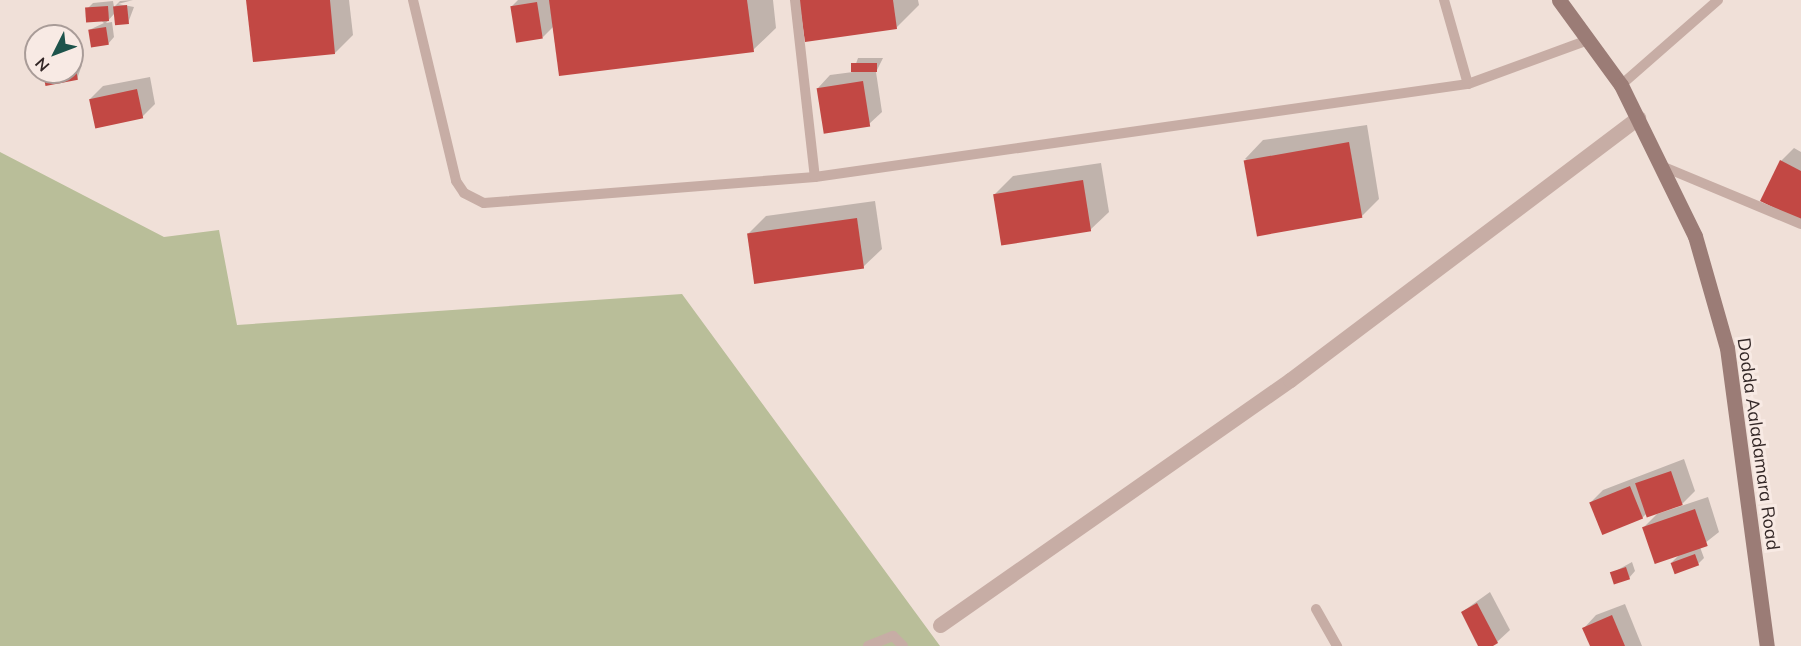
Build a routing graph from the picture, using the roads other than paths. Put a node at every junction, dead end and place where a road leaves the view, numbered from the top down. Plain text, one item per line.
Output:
1 (413, 0) edge
2 (795, 0) edge
3 (1444, 0) edge
4 (1559, 0) edge
5 (1718, 0) edge
6 (1588, 40) junction
7 (1468, 84) junction
8 (1621, 86) junction
9 (1638, 118) junction
10 (1664, 167) junction
11 (815, 177) junction
12 (1801, 224) edge
13 (1316, 609) dead end
14 (940, 625) dead end
15 (868, 646) edge
16 (903, 646) edge
17 (1337, 646) edge
18 (1767, 646) edge

1 - 11 lane
2 - 11 lane
3 - 7 lane
4 - 6 main road, Dodda Aaladamara Road
5 - 8 lane
6 - 7 lane
6 - 8 main road, Dodda Aaladamara Road
7 - 11 lane
8 - 9 main road, Dodda Aaladamara Road
9 - 10 main road, Dodda Aaladamara Road
9 - 14 street
10 - 12 lane
10 - 18 main road, Dodda Aaladamara Road
13 - 17 lane
15 - 16 lane

